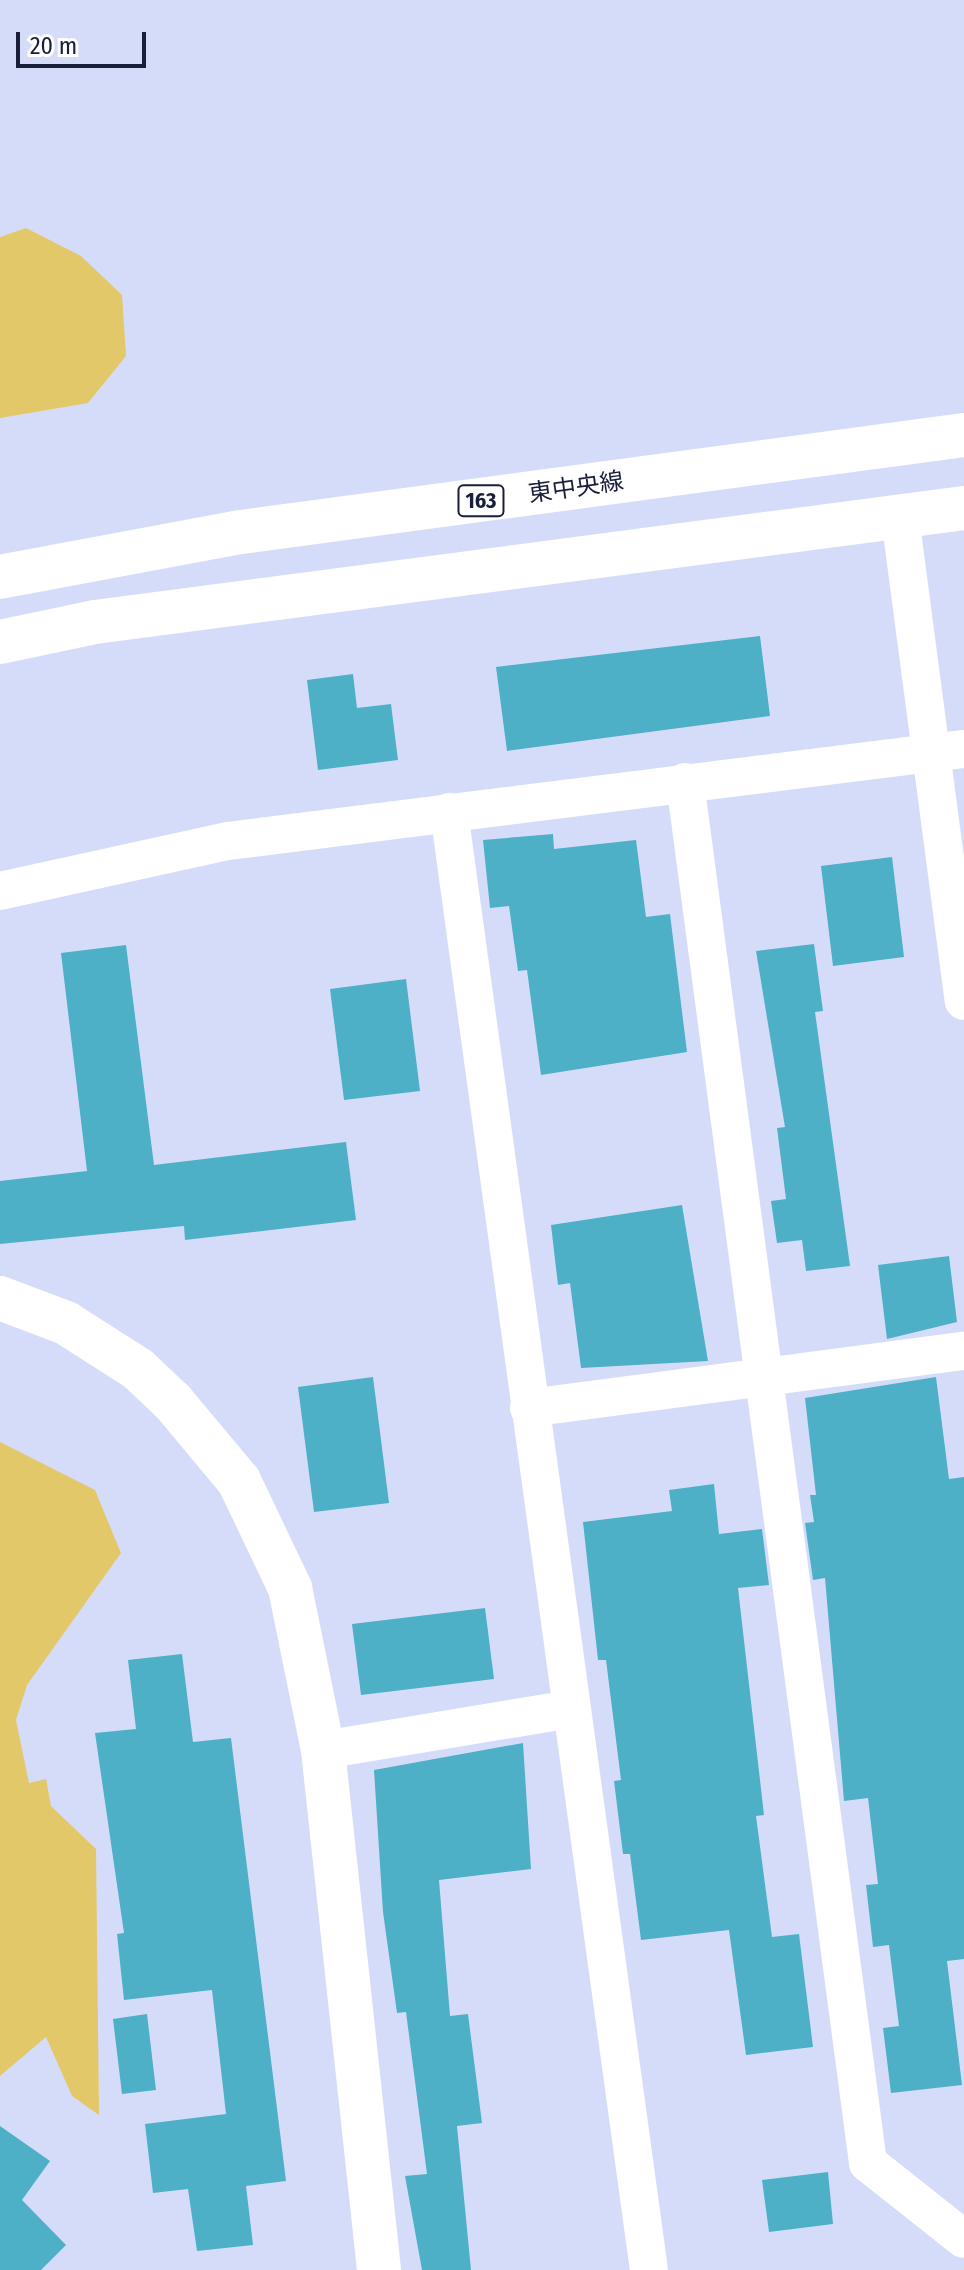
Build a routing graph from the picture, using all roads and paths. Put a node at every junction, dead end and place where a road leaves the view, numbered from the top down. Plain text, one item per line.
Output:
1 (964, 435) edge
2 (964, 508) edge
3 (900, 517) junction
4 (0, 577) edge
5 (0, 642) edge
6 (946, 752) edge
7 (685, 782) junction
8 (449, 812) junction
9 (0, 891) edge
10 (964, 1001) edge
11 (0, 1298) edge
12 (964, 1351) edge
13 (764, 1377) junction
14 (529, 1408) junction
15 (570, 1709) junction
16 (323, 1750) junction
17 (964, 2239) edge
18 (379, 2270) edge
19 (649, 2270) edge

1 - 4 main road, 東中央線 / 163
2 - 3 main road
3 - 5 main road
3 - 6 street
6 - 7 street
6 - 10 street
7 - 8 street
7 - 13 street
8 - 9 street
8 - 14 street
11 - 16 main road
12 - 13 street
13 - 14 street
13 - 17 street
14 - 15 street
15 - 16 street
15 - 19 street
16 - 18 main road

